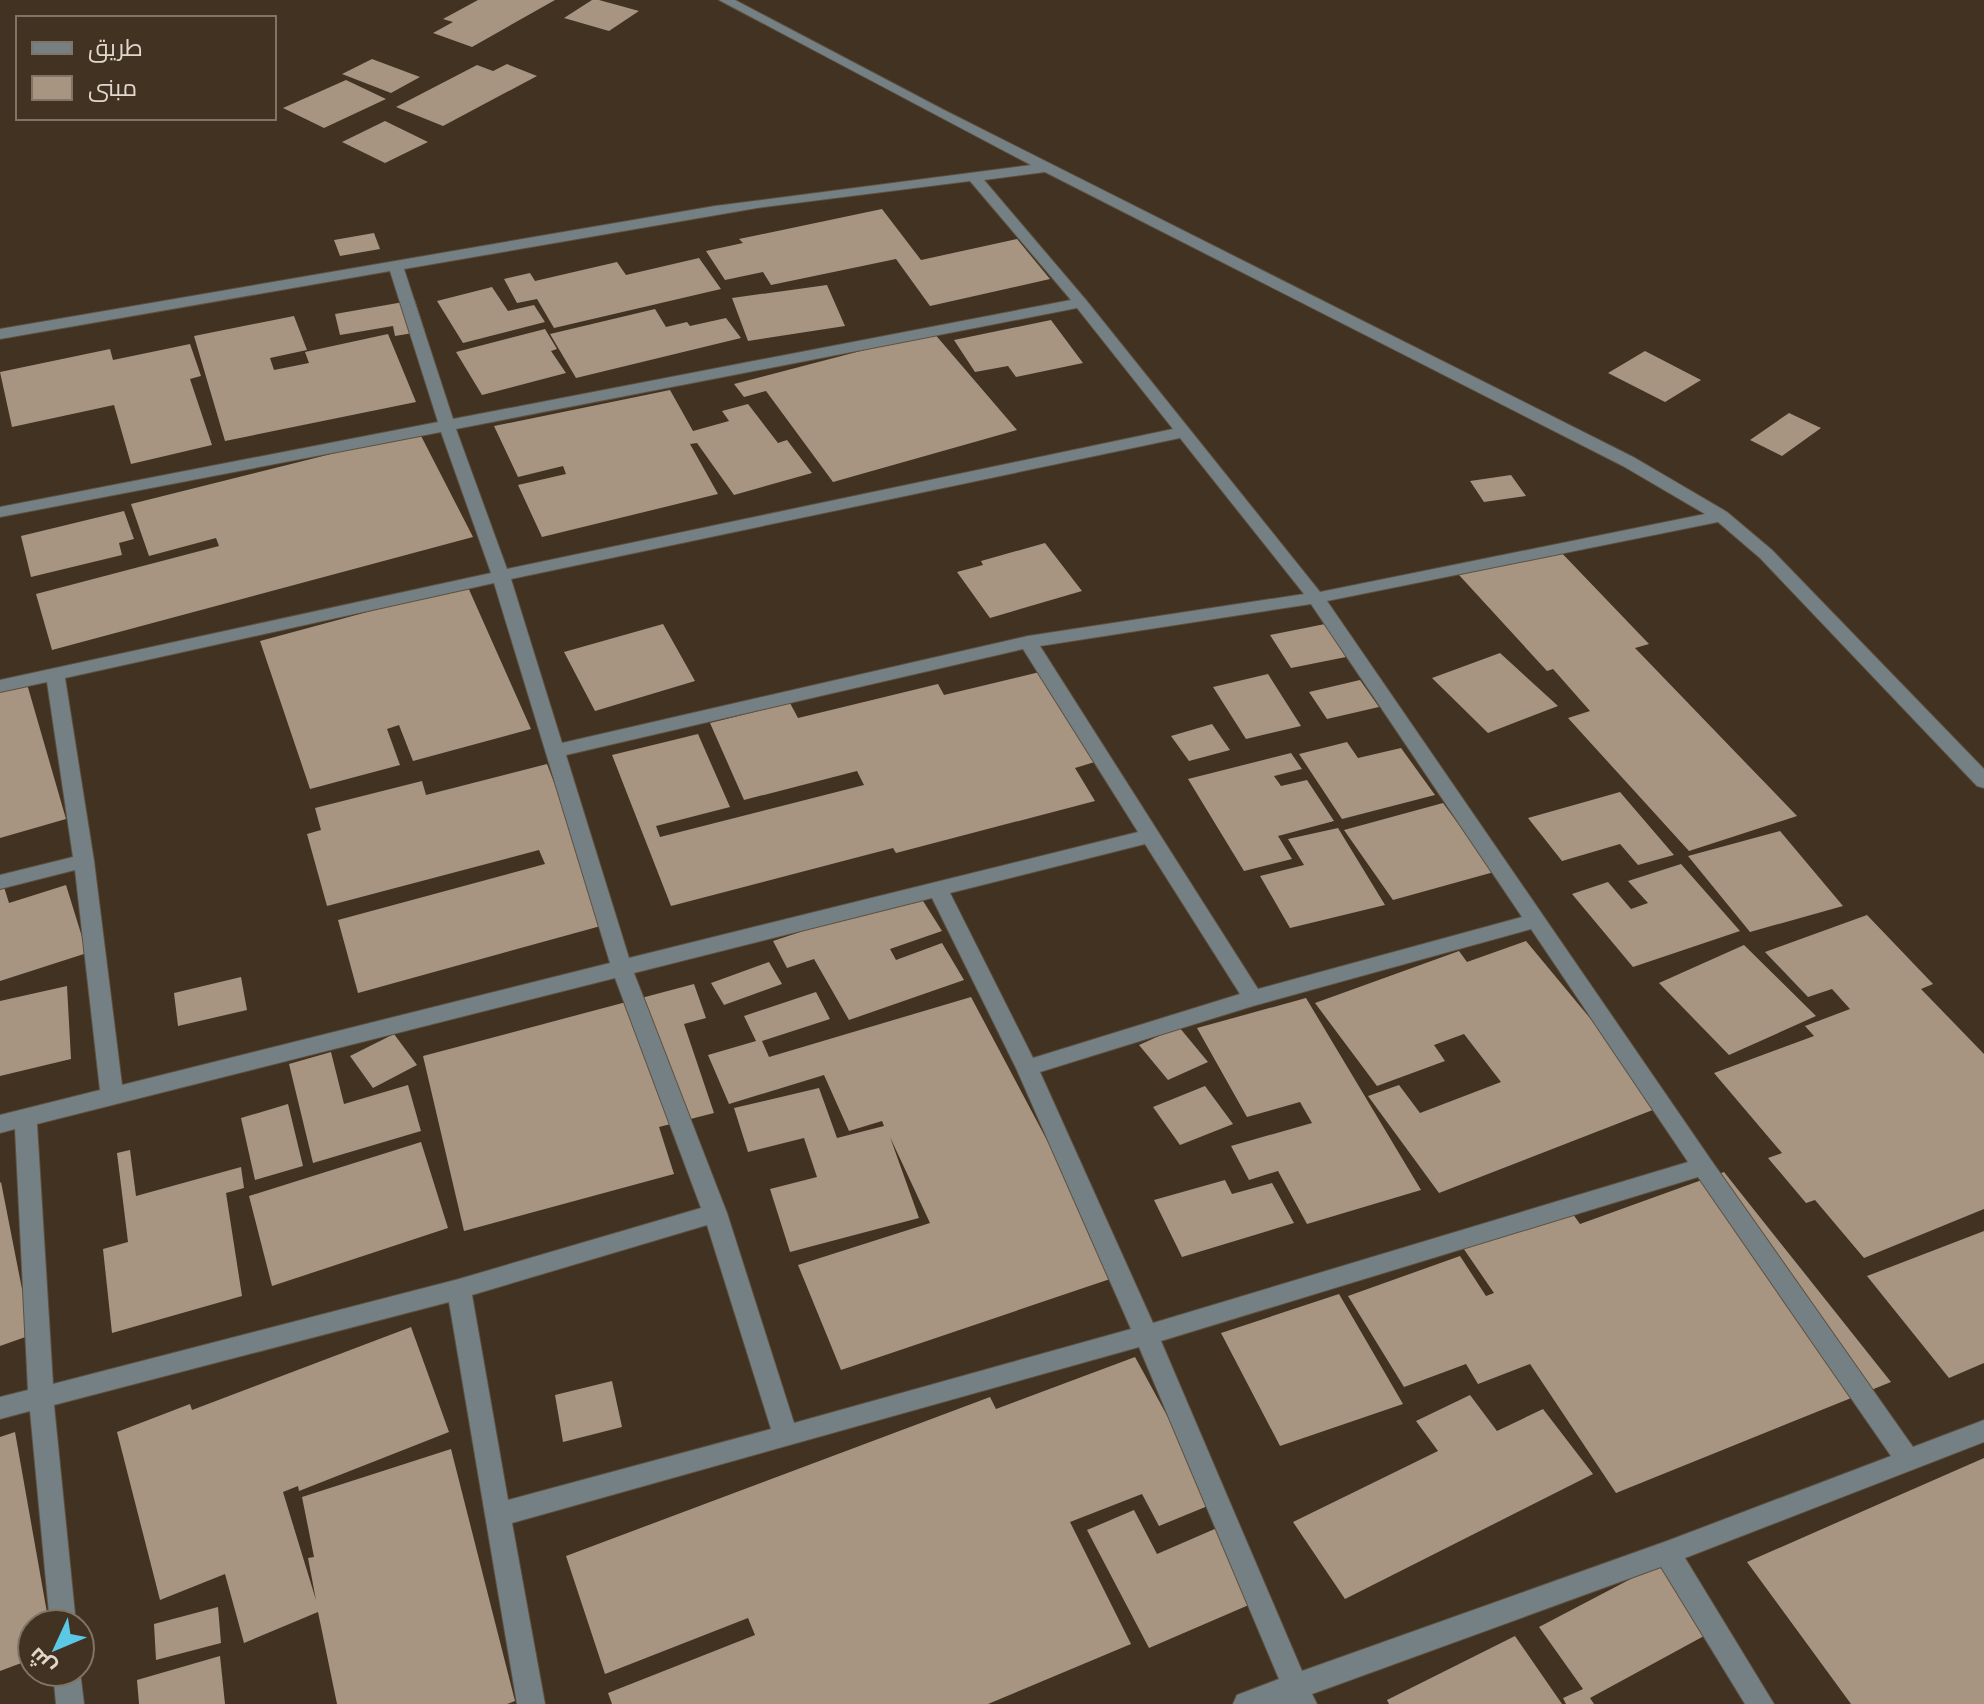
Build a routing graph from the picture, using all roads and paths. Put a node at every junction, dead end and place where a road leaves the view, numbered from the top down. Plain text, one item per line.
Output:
1 (725, 0) edge
2 (1051, 167) junction
3 (974, 177) junction
4 (396, 266) junction
5 (1081, 303) junction
6 (0, 334) edge
7 (447, 426) junction
8 (1183, 432) junction
9 (0, 512) edge
10 (1721, 516) junction
11 (501, 576) junction
12 (1316, 598) junction
13 (1028, 642) junction
14 (55, 675) junction
15 (0, 686) edge
16 (556, 751) junction
17 (1984, 781) edge
18 (1152, 835) junction
19 (84, 861) junction
20 (0, 882) edge
21 (938, 890) junction
22 (1538, 920) junction
23 (622, 968) junction
24 (1253, 998) junction
25 (1027, 1068) junction
26 (112, 1095) junction
27 (25, 1117) junction
28 (0, 1124) edge
29 (1703, 1166) junction
30 (715, 1213) junction
31 (459, 1289) junction
32 (1146, 1335) junction
33 (41, 1396) junction
34 (0, 1408) edge
35 (1984, 1431) edge
36 (786, 1436) junction
37 (1908, 1460) junction
38 (498, 1515) junction
39 (1667, 1553) junction
40 (61, 1608) edge
41 (1299, 1696) edge
42 (531, 1704) edge
43 (1247, 1704) edge
44 (1760, 1704) edge

1 - 2 street
2 - 3 street
2 - 10 street
3 - 4 street
3 - 5 street
4 - 6 street
4 - 7 street
5 - 7 street
5 - 8 street
7 - 9 street
7 - 11 street
8 - 11 street
8 - 12 street
10 - 12 street
10 - 17 street
11 - 14 street
11 - 16 street
12 - 13 street
12 - 22 street
13 - 16 street
13 - 18 street
14 - 15 street
14 - 19 street
16 - 23 street
18 - 21 street
18 - 24 street
19 - 20 street
19 - 26 street
21 - 23 street
21 - 25 street
22 - 24 street
22 - 29 street
23 - 26 street
23 - 30 street
24 - 25 street
25 - 32 street
26 - 27 street
27 - 28 street
27 - 33 street
29 - 32 street
29 - 37 street
30 - 31 street
30 - 36 street
31 - 33 street
31 - 38 street
32 - 36 street
32 - 41 street
33 - 34 street
33 - 40 street
35 - 37 street
36 - 38 street
37 - 39 street
38 - 42 street
39 - 41 street
39 - 44 street
41 - 43 street

